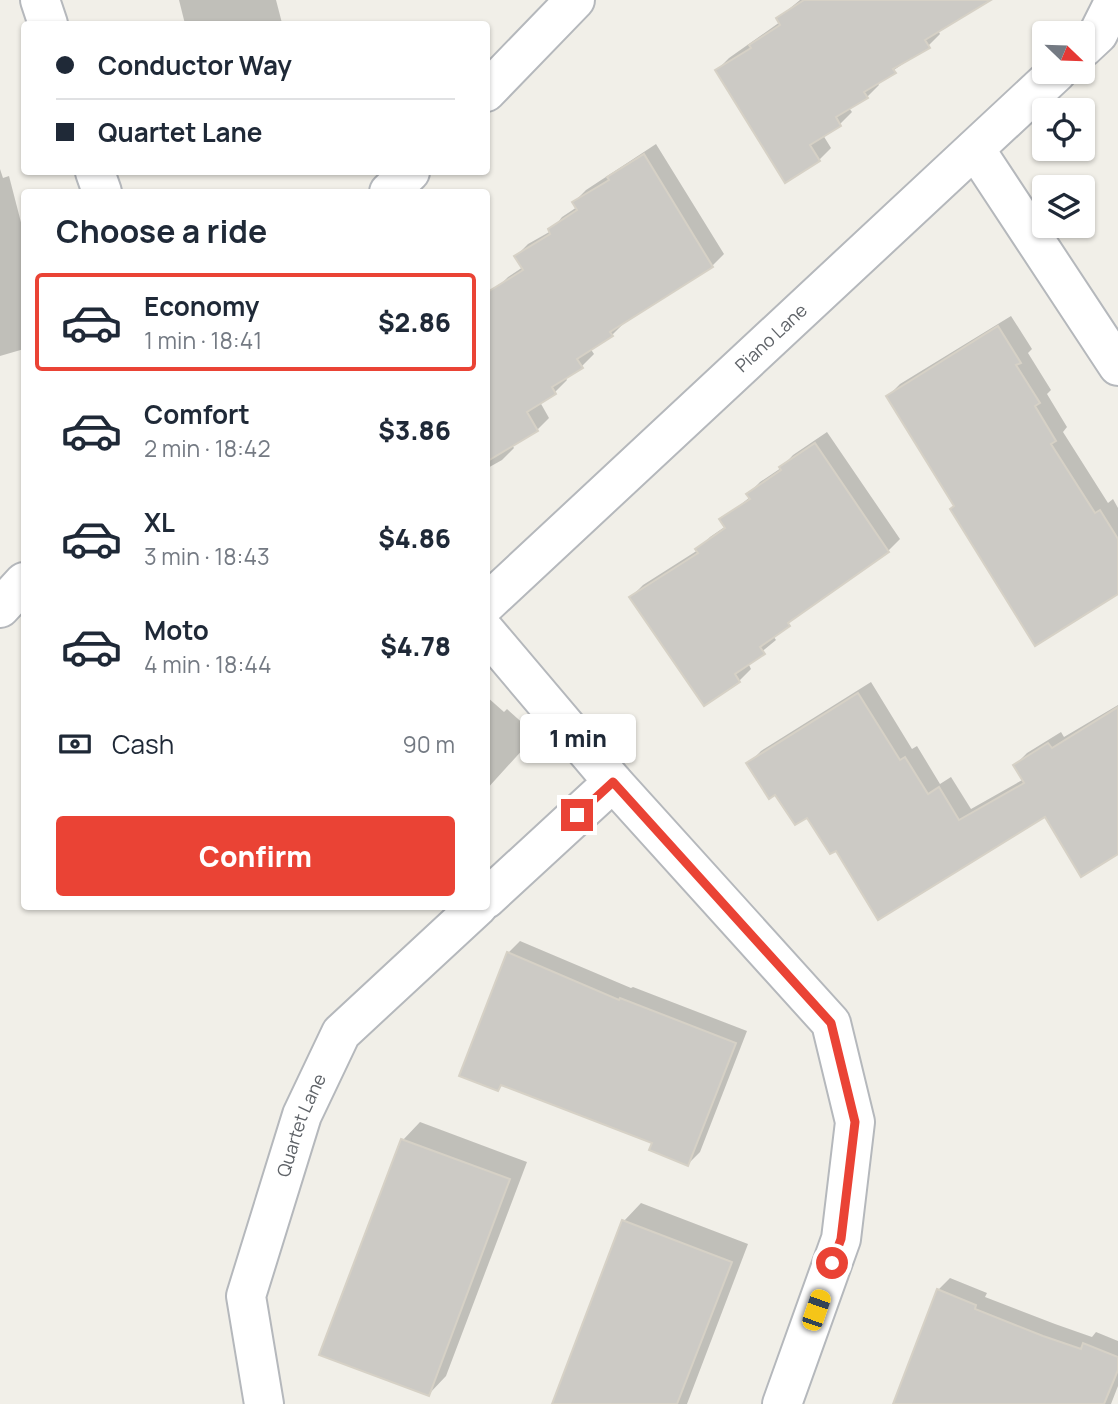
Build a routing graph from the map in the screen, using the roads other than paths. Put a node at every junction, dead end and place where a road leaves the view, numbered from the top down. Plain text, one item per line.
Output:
1 (40, 0) edge
2 (575, 0) edge
3 (1115, 0) edge
4 (47, 21) edge
5 (1096, 36) edge
6 (1044, 84) edge
7 (490, 88) edge
8 (975, 149) junction
9 (407, 175) edge
10 (392, 189) edge
11 (1118, 366) edge
12 (21, 585) edge
13 (490, 600) edge
14 (0, 608) edge
15 (490, 637) edge
16 (613, 782) junction
17 (490, 895) edge
18 (474, 910) edge
19 (264, 1404) edge
20 (782, 1404) edge

1 - 4 street
2 - 7 street
3 - 5 street
6 - 8 street, Piano Lane
8 - 11 street
8 - 13 street, Piano Lane
9 - 10 street
12 - 14 street
15 - 16 street
16 - 17 street
16 - 20 street
18 - 19 street, Quartet Lane

